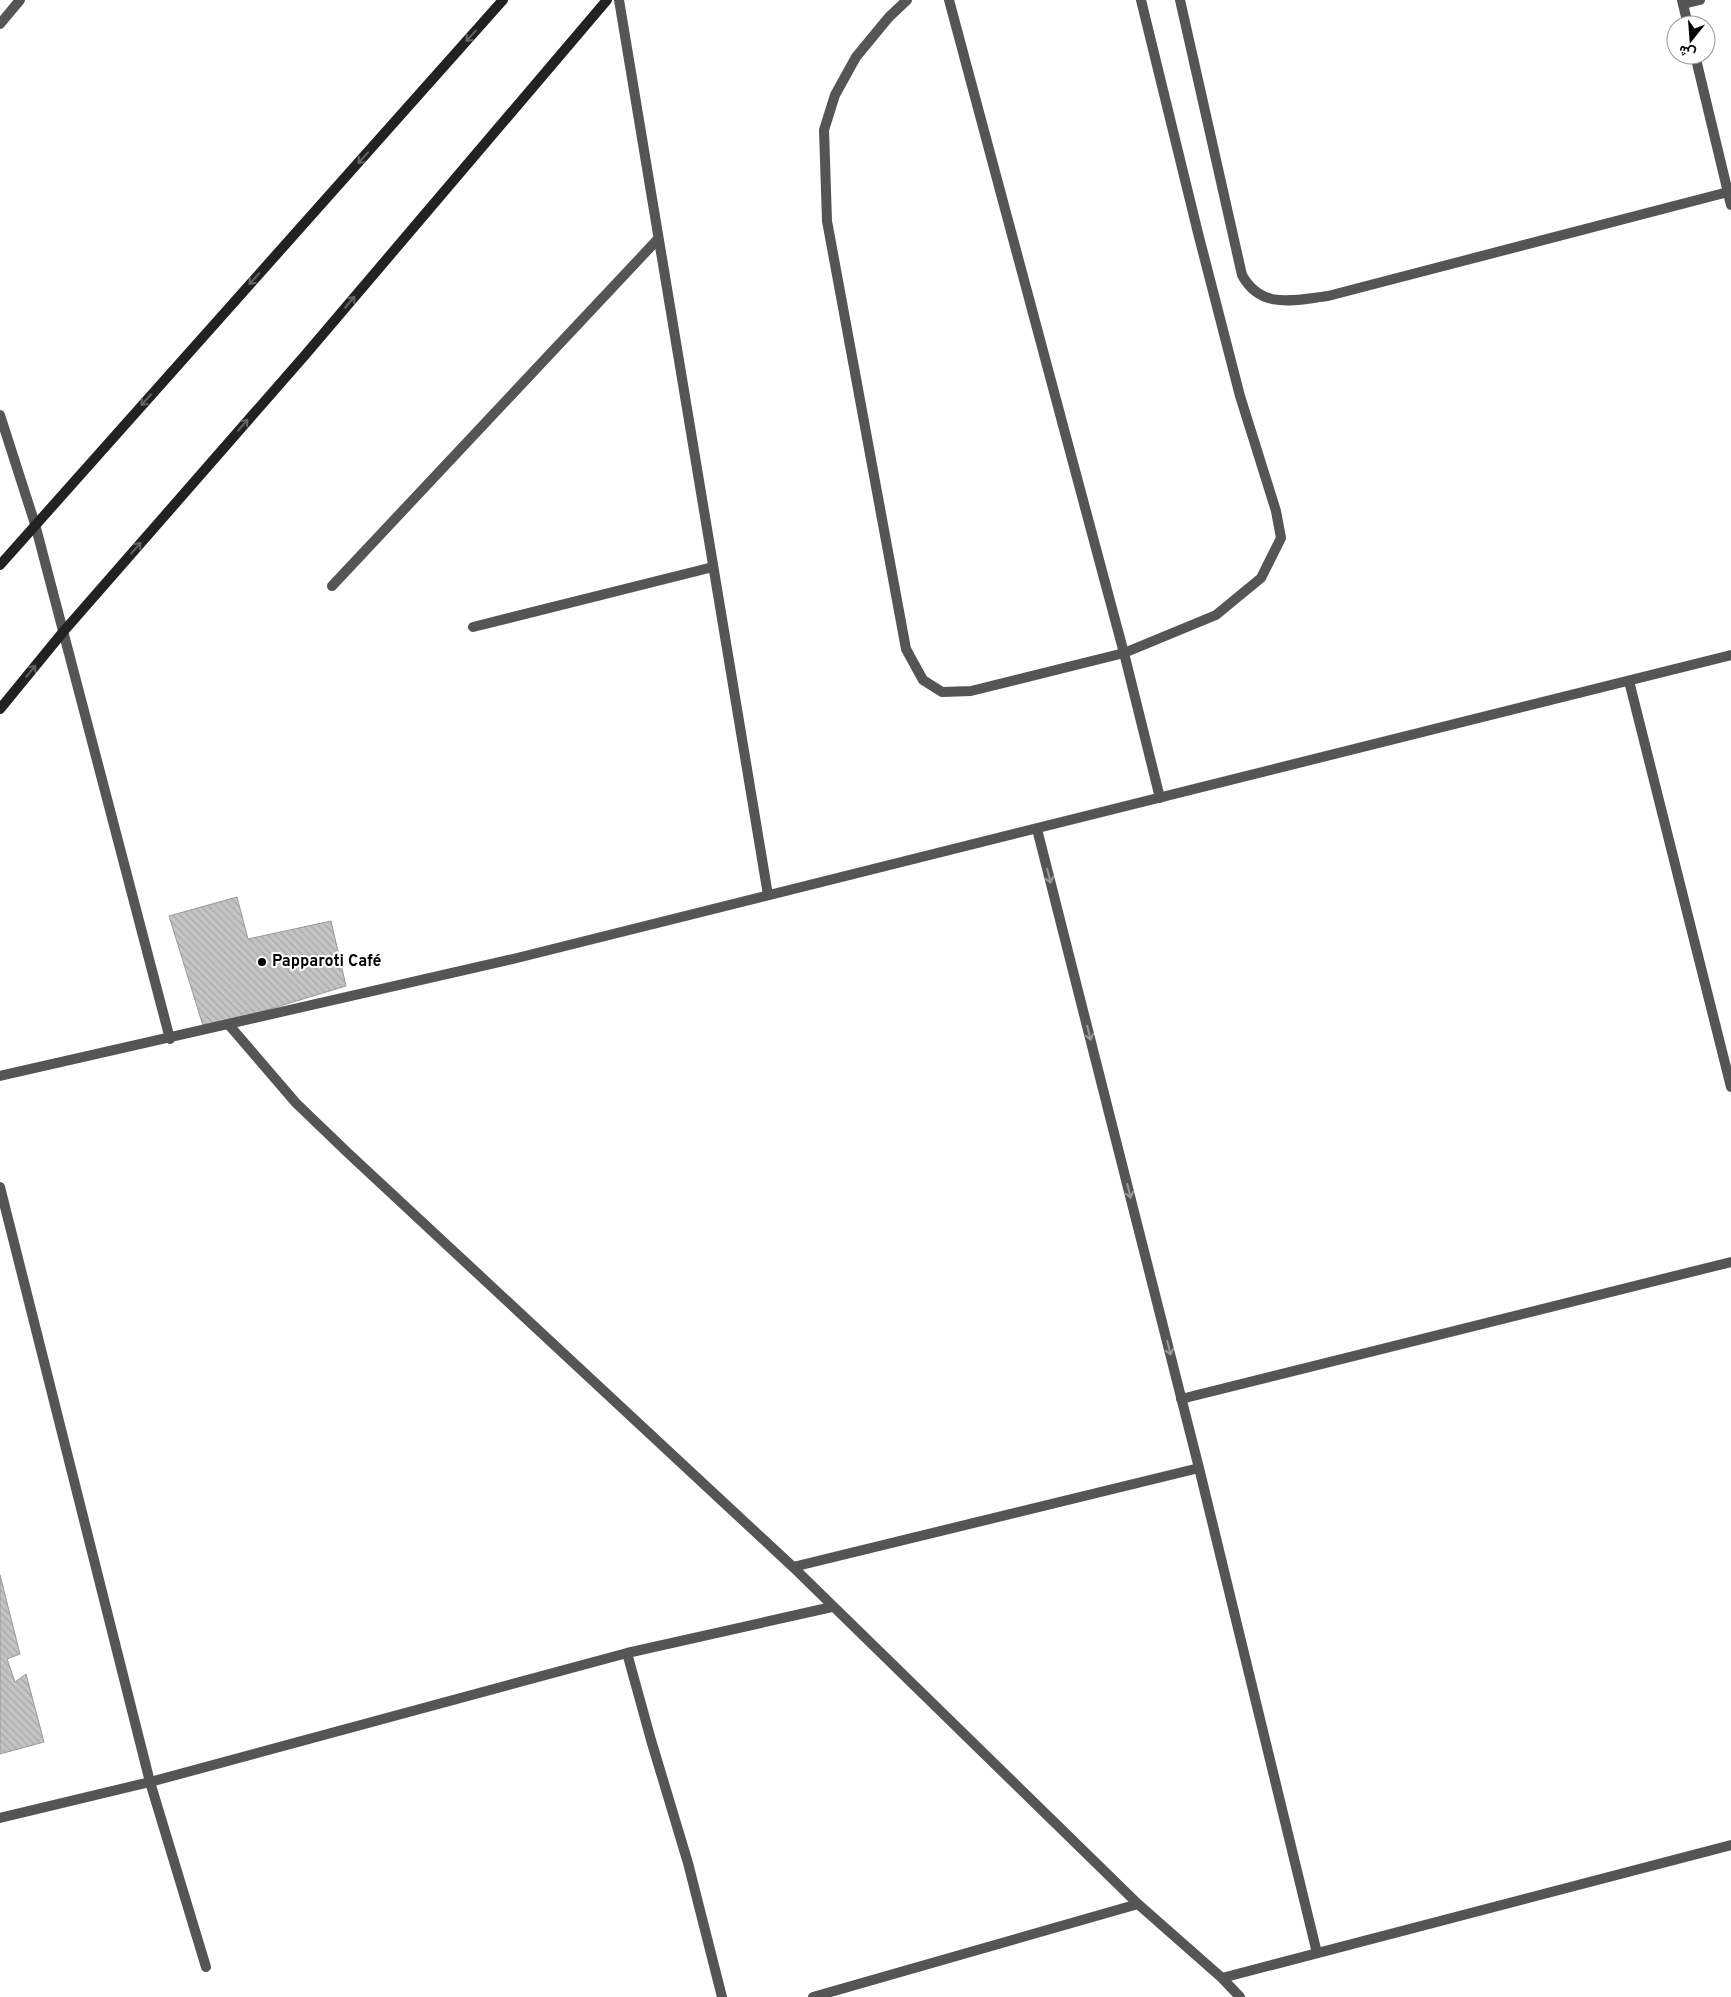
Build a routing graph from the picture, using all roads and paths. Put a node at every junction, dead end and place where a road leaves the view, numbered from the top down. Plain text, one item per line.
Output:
1 (20, 0) edge
2 (503, 0) edge
3 (607, 0) edge
4 (619, 0) edge
5 (907, 0) edge
6 (949, 0) edge
7 (1141, 0) edge
8 (1180, 0) edge
9 (1700, 0) edge
10 (1683, 2) edge
11 (1686, 15) edge
12 (0, 24) edge
13 (1697, 65) edge
14 (1728, 192) junction
15 (1731, 205) edge
16 (658, 239) junction
17 (0, 415) edge
18 (35, 524) junction
19 (0, 565) edge
20 (713, 567) junction
21 (332, 586) dead end
22 (473, 627) dead end
23 (63, 632) junction
24 (1124, 653) junction
25 (1731, 656) edge
26 (1629, 681) junction
27 (0, 709) edge
28 (1160, 798) junction
29 (1037, 829) junction
30 (768, 895) junction
31 (229, 1025) junction
32 (170, 1039) junction
33 (0, 1076) edge
34 (1731, 1087) edge
35 (0, 1187) edge
36 (1731, 1262) edge
37 (1181, 1399) junction
38 (1199, 1468) junction
39 (793, 1567) junction
40 (832, 1607) junction
41 (627, 1653) junction
42 (150, 1782) junction
43 (0, 1818) edge
44 (1731, 1845) edge
45 (1138, 1904) junction
46 (1317, 1953) junction
47 (206, 1967) dead end
48 (1222, 1978) junction
49 (722, 1997) edge
50 (813, 1997) edge
51 (1240, 1997) edge

1 - 12 street
2 -> 18 street
23 -> 3 street
4 - 16 street
5 - 24 street
6 - 24 street
7 - 24 street
8 - 14 street
9 - 10 street
10 - 11 street
13 - 14 street
14 - 15 street
16 - 20 street
16 - 21 street
17 - 18 street
18 - 19 street
18 - 23 street
20 - 22 street
20 - 30 street
27 -> 23 street
23 - 32 street
24 - 28 street
25 - 26 street
26 - 28 street
26 - 34 street
28 - 29 street
29 - 30 street
29 -> 37 street
30 - 31 street
31 - 32 street
31 - 39 street
32 - 33 street
35 - 42 street
36 - 37 street
37 - 38 street
38 - 39 street
38 - 46 street
39 - 40 street
40 - 41 street
40 - 45 street
41 - 42 street
41 - 49 street
42 - 43 street
42 - 47 street
44 - 46 street
45 - 48 street
45 - 50 street
46 - 48 street
48 - 51 street

